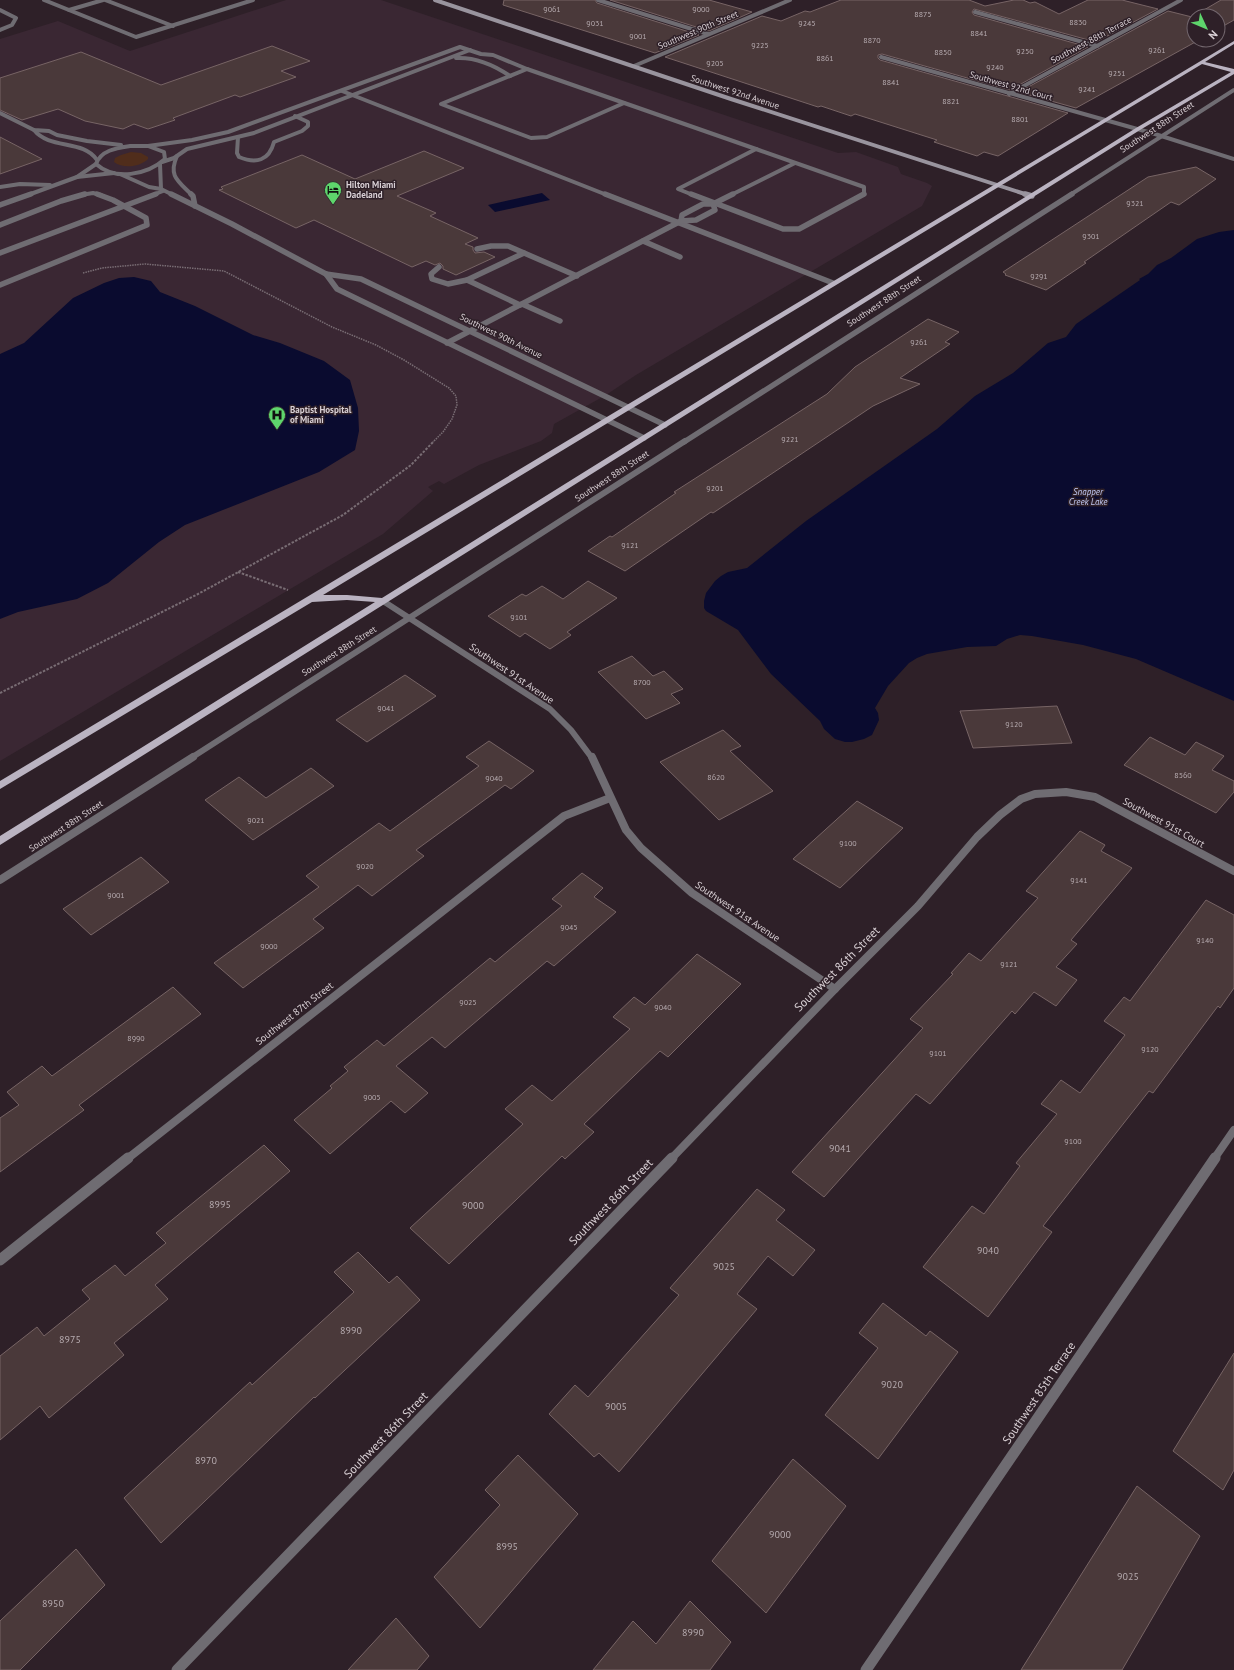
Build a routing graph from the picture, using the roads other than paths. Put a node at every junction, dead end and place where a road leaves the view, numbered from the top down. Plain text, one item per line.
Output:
1 (44, 0) edge
2 (104, 0) edge
3 (253, 0) edge
4 (435, 0) edge
5 (598, 0) edge
6 (790, 0) edge
7 (1181, 0) edge
8 (1171, 1) dead end
9 (1176, 3) junction
10 (0, 10) edge
11 (69, 10) junction
12 (975, 12) dead end
13 (172, 26) junction
14 (0, 30) edge
15 (708, 34) junction
16 (1234, 42) edge
17 (1097, 46) junction
18 (470, 50) junction
19 (881, 57) dead end
20 (447, 60) junction
21 (1201, 62) junction
22 (634, 66) junction
23 (527, 69) junction
24 (1234, 72) edge
25 (510, 76) junction
26 (1234, 90) edge
27 (342, 91) junction
28 (1009, 94) junction
29 (353, 95) junction
30 (624, 103) junction
31 (287, 112) junction
32 (0, 113) edge
33 (298, 117) junction
34 (1103, 120) junction
35 (1138, 129) junction
36 (34, 130) junction
37 (228, 132) junction
38 (1162, 136) junction
39 (238, 137) junction
40 (130, 146) junction
41 (148, 146) junction
42 (757, 149) junction
43 (177, 156) junction
44 (1234, 159) edge
45 (96, 162) junction
46 (795, 162) junction
47 (161, 163) junction
48 (114, 173) junction
49 (120, 174) junction
50 (77, 177) junction
51 (54, 185) junction
52 (996, 185) junction
53 (0, 187) edge
54 (162, 190) junction
55 (1032, 196) junction
56 (714, 204) junction
57 (0, 205) edge
58 (123, 206) junction
59 (195, 206) junction
60 (680, 222) junction
61 (0, 225) edge
62 (643, 241) junction
63 (477, 249) dead end
64 (0, 253) edge
65 (524, 253) junction
66 (680, 257) dead end
67 (439, 267) dead end
68 (326, 274) junction
69 (577, 276) junction
70 (467, 280) junction
71 (833, 283) junction
72 (0, 285) edge
73 (521, 304) junction
74 (560, 321) dead end
75 (469, 331) junction
76 (447, 343) junction
77 (628, 407) junction
78 (606, 420) junction
79 (665, 425) junction
80 (644, 438) junction
81 (308, 600) junction
82 (383, 602) junction
83 (410, 618) junction
84 (0, 786) edge
85 (1084, 793) joint
86 (610, 798) junction
87 (0, 841) edge
88 (1234, 872) edge
89 (0, 880) edge
90 (835, 989) junction
91 (1234, 1130) edge
92 (0, 1260) edge
93 (177, 1670) edge
94 (866, 1670) edge

1 - 11 street
2 - 11 street
2 - 13 street
3 - 13 street
4 - 22 street, Southwest 92nd Avenue
5 - 15 street
6 - 15 street, Southwest 90th Street
7 - 9 street, Southwest 88th Terrace
8 - 9 street
9 - 17 street, Southwest 88th Terrace
10 - 14 street
11 - 13 street
12 - 17 street
15 - 22 street, Southwest 90th Street
16 - 21 main road
17 - 28 street, Southwest 88th Terrace
18 - 20 street
18 - 23 street
18 - 27 street
19 - 28 street, Southwest 92nd Court
20 - 25 street
20 - 29 street
21 - 24 main road
21 - 34 main road
22 - 52 street, Southwest 92nd Avenue
23 - 25 street
23 - 30 street
24 - 35 main road, Southwest 88th Street
25 - 30 street
26 - 38 street, Southwest 88th Street
27 - 29 street
27 - 31 street
28 - 34 street, Southwest 92nd Court
29 - 33 street
29 - 60 street
30 - 42 street
31 - 33 street
31 - 37 street
32 - 36 street
33 - 39 street
33 - 39 street
34 - 35 street, Southwest 92nd Court
34 - 52 main road
35 - 38 street, Southwest 92nd Court
35 - 55 main road, Southwest 88th Street
36 - 40 street
36 - 45 street
37 - 39 street
37 - 41 street
38 - 44 street, Southwest 92nd Court
38 - 83 street, Southwest 88th Street
39 - 43 street
40 - 41 street
40 - 45 street
41 - 47 street
42 - 46 street
42 - 56 street
43 - 47 street
43 - 59 street
45 - 48 street
45 - 50 street
46 - 56 street
46 - 56 street
47 - 49 street
47 - 54 street
48 - 49 street
48 - 50 street
49 - 54 street, Southwest 90th Avenue
50 - 51 street
51 - 53 street
51 - 57 street
52 - 55 street, Southwest 92nd Avenue
52 - 71 main road
54 - 58 street
54 - 59 street, Southwest 90th Avenue
55 - 79 main road, Southwest 88th Street
56 - 60 street
56 - 60 street
58 - 61 street
58 - 64 street
58 - 72 street
59 - 68 street, Southwest 90th Avenue
60 - 62 street
60 - 71 street
62 - 66 street
62 - 69 street
63 - 65 street
65 - 69 street
65 - 70 street
67 - 70 street
68 - 75 street, Southwest 90th Avenue
68 - 76 street, Southwest 90th Avenue
69 - 73 street
70 - 73 street
71 - 77 main road
73 - 74 street
73 - 75 street
75 - 76 street
75 - 77 street, Southwest 90th Avenue
76 - 78 street, Southwest 90th Avenue
77 - 78 main road
77 - 79 street, Southwest 90th Avenue
78 - 80 street, Southwest 90th Avenue
78 - 81 main road
79 - 80 main road, Southwest 88th Street
80 - 82 main road, Southwest 88th Street
81 - 82 main road
81 - 84 main road
82 - 83 street, Southwest 91st Avenue
82 - 87 main road, Southwest 88th Street
83 - 86 street, Southwest 91st Avenue
83 - 89 street, Southwest 88th Street
85 - 88 street, Southwest 91st Court
85 - 90 street, Southwest 86th Street
86 - 90 street, Southwest 91st Avenue
86 - 92 street, Southwest 87th Street
90 - 93 street, Southwest 86th Street
91 - 94 street, Southwest 85th Terrace

